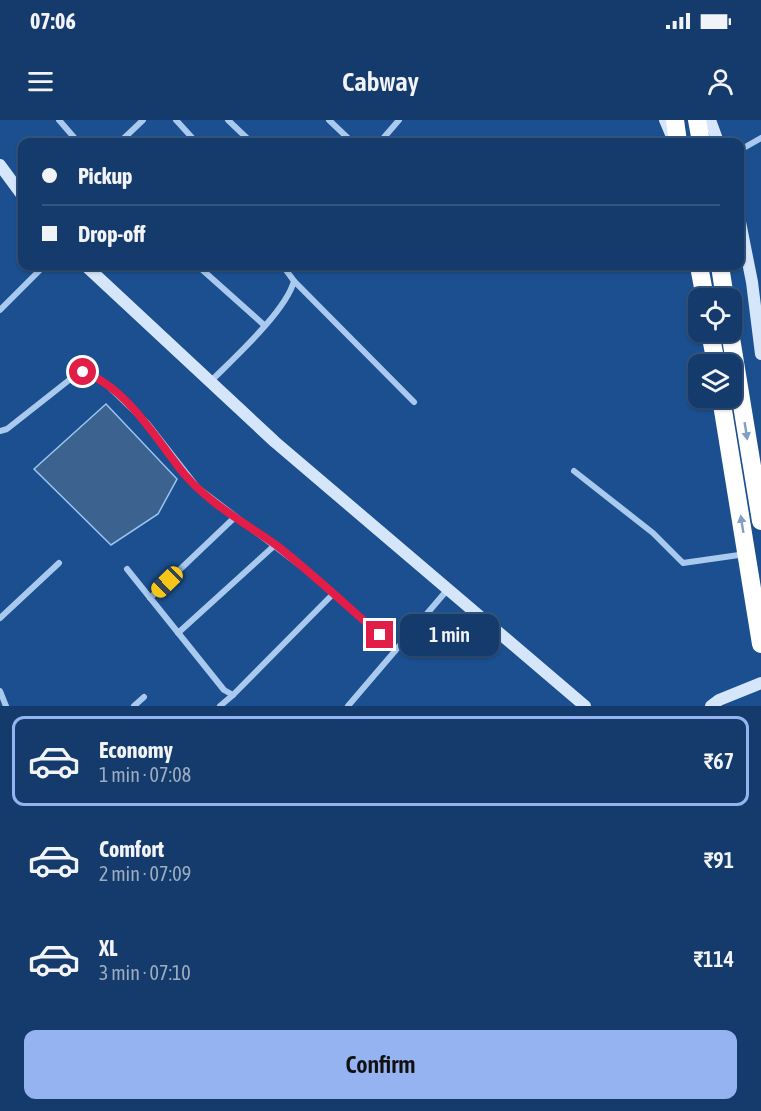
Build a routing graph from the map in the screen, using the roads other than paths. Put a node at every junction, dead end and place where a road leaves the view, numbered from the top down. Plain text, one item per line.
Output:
1 (59, 120) edge
2 (143, 120) edge
3 (176, 120) edge
4 (228, 120) edge
5 (329, 120) edge
6 (399, 120) edge
7 (665, 120) edge
8 (675, 120) edge
9 (697, 120) edge
10 (710, 120) edge
11 (75, 138) edge
12 (124, 138) edge
13 (192, 138) edge
14 (247, 138) edge
15 (347, 138) edge
16 (383, 138) edge
17 (675, 138) edge
18 (677, 138) edge
19 (700, 138) edge
20 (717, 138) edge
21 (761, 138) edge
22 (744, 148) edge
23 (0, 165) edge
24 (18, 190) edge
25 (744, 236) edge
26 (40, 270) edge
27 (90, 270) edge
28 (202, 270) edge
29 (286, 270) edge
30 (700, 270) edge
31 (721, 270) edge
32 (294, 280) junction
33 (757, 280) edge
34 (703, 288) edge
35 (723, 288) edge
36 (0, 310) edge
37 (264, 325) junction
38 (732, 342) edge
39 (761, 354) edge
40 (210, 382) junction
41 (414, 402) dead end
42 (723, 408) edge
43 (0, 431) edge
44 (574, 471) dead end
45 (235, 517) junction
46 (761, 521) edge
47 (276, 545) junction
48 (747, 554) junction
49 (58, 563) dead end
50 (127, 569) dead end
51 (448, 589) junction
52 (333, 594) junction
53 (150, 598) junction
54 (0, 618) edge
55 (178, 633) junction
56 (761, 644) edge
57 (396, 649) junction
58 (761, 683) edge
59 (0, 691) edge
60 (233, 695) junction
61 (144, 696) dead end
62 (6, 706) edge
63 (134, 706) edge
64 (220, 706) edge
65 (348, 706) edge
66 (585, 706) edge
67 (711, 706) edge

1 - 11 street
2 - 12 street
3 - 13 street
4 - 14 street
5 - 15 street
6 - 16 street
7 - 17 street
8 - 18 highway
9 - 19 highway
10 - 20 street
21 - 22 street
23 - 24 street
25 - 33 street
26 - 36 street
27 - 40 street
28 - 37 street
29 - 32 street
30 - 34 highway
31 - 35 highway
32 - 37 street
32 - 41 street
33 - 39 street
37 - 40 street
38 -> 46 highway
40 - 51 street
48 -> 42 highway
43 - 45 street
44 - 48 street
45 - 47 street
45 - 53 street
47 - 52 street
47 - 55 street
48 - 56 highway
49 - 54 street
50 - 53 street
51 - 57 street
51 - 66 street
52 - 57 street
52 - 60 street
53 - 55 street
55 - 60 street
57 - 65 street
58 - 67 street
59 - 62 street
60 - 64 street
61 - 63 street

